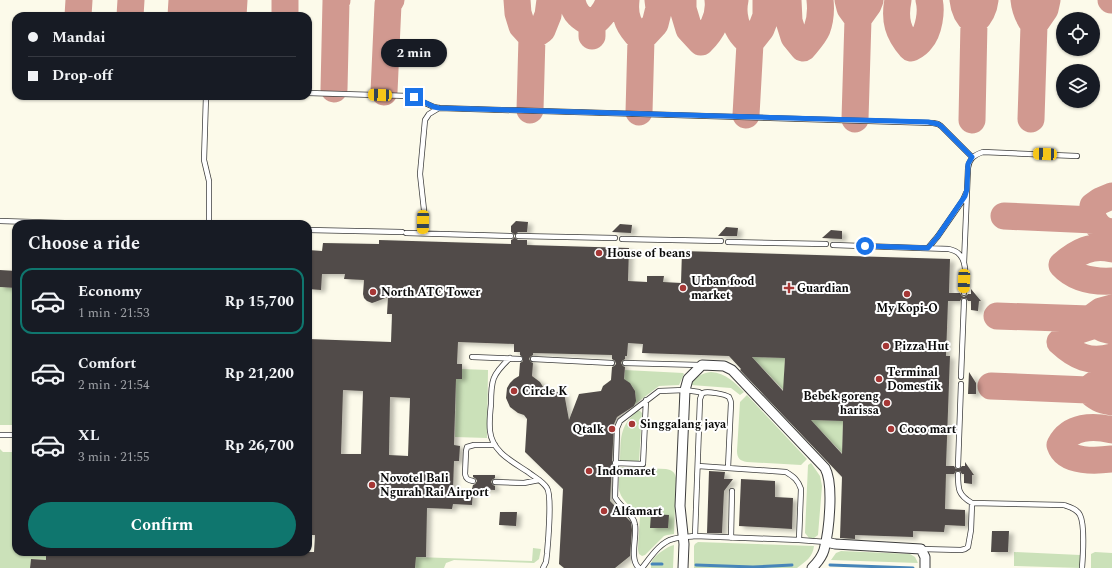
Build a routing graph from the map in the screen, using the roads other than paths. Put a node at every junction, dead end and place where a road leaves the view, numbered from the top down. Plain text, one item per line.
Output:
1 (312, 93) edge
2 (206, 100) edge
3 (439, 108) junction
4 (1077, 156) dead end
5 (972, 157) junction
6 (967, 189) junction
7 (209, 220) edge
8 (0, 221) edge
9 (12, 221) edge
10 (312, 230) edge
11 (423, 233) junction
12 (511, 236) dead end
13 (518, 236) dead end
14 (615, 238) dead end
15 (622, 239) dead end
16 (721, 241) dead end
17 (728, 242) dead end
18 (826, 244) dead end
19 (833, 244) dead end
20 (928, 248) junction
21 (964, 263) junction
22 (964, 293) dead end
23 (964, 301) dead end
24 (472, 357) dead end
25 (510, 358) junction
26 (520, 359) dead end
27 (533, 359) dead end
28 (612, 363) dead end
29 (625, 363) dead end
30 (702, 365) junction
31 (961, 377) dead end
32 (961, 384) dead end
33 (685, 390) junction
34 (702, 394) junction
35 (646, 400) junction
36 (0, 435) edge
37 (12, 435) edge
38 (495, 445) junction
39 (616, 463) junction
40 (698, 466) junction
41 (958, 466) dead end
42 (728, 468) junction
43 (958, 474) dead end
44 (539, 480) junction
45 (473, 481) dead end
46 (495, 482) dead end
47 (732, 491) dead end
48 (972, 503) junction
49 (695, 536) junction
50 (684, 537) junction
51 (731, 538) junction
52 (799, 540) junction
53 (826, 542) junction
54 (921, 549) junction
55 (925, 565) edge
56 (1082, 566) edge
57 (543, 568) edge
58 (640, 568) edge
59 (683, 568) edge
60 (812, 568) edge

1 - 3 lane
2 - 7 lane
3 - 5 lane
3 - 11 lane
4 - 5 lane
5 - 6 lane
6 - 20 lane
6 - 21 lane
8 - 9 lane
10 - 11 lane
11 - 12 lane
13 - 14 lane
15 - 16 lane
17 - 18 lane
19 - 20 lane
20 - 21 lane
21 - 22 lane
23 - 31 lane
24 - 25 lane
25 - 26 lane
25 - 38 lane
27 - 28 lane
29 - 30 lane
30 - 33 street
30 - 53 street
32 - 41 lane
33 - 34 lane
33 - 35 lane
33 - 50 street
34 - 40 lane
34 - 42 lane
35 - 39 lane
35 - 39 lane
36 - 37 lane
38 - 44 lane
38 - 45 lane
39 - 58 lane
40 - 42 lane
40 - 49 lane
42 - 52 lane
43 - 48 lane
44 - 46 lane
44 - 57 lane
47 - 51 lane
48 - 54 lane
48 - 56 lane
49 - 50 lane
49 - 51 lane
50 - 58 lane
50 - 59 street
51 - 52 lane
52 - 53 lane
53 - 54 street
53 - 60 street
54 - 55 street

